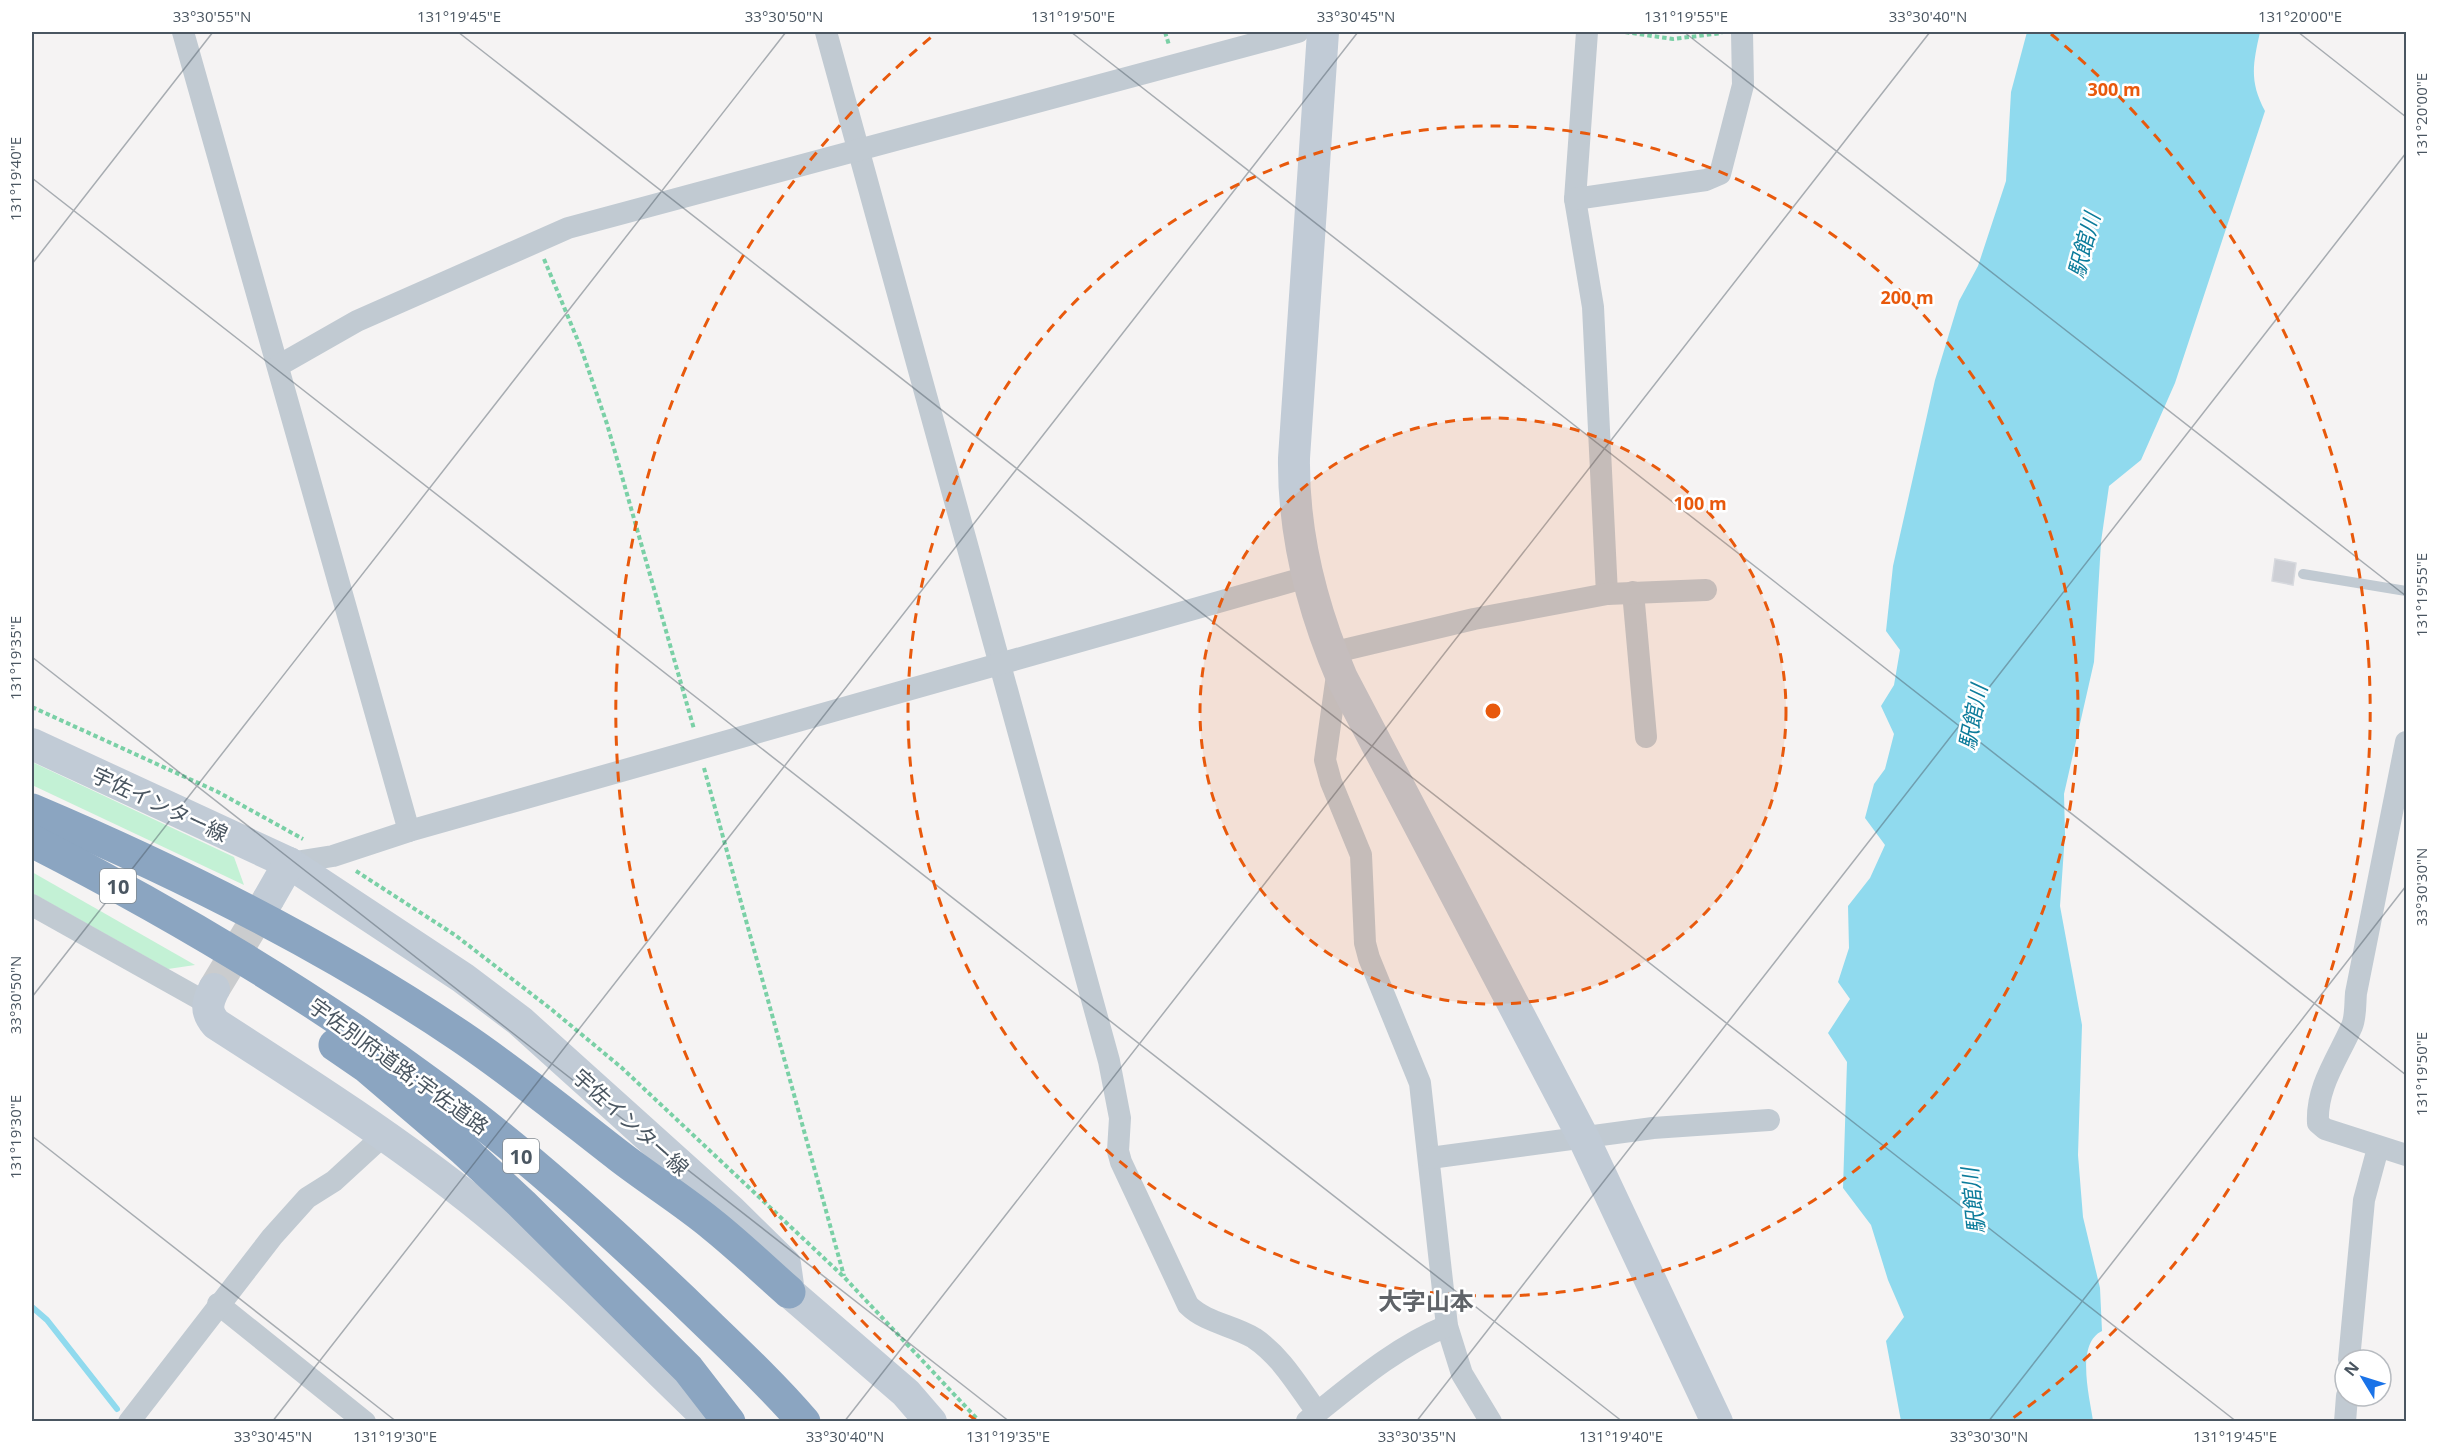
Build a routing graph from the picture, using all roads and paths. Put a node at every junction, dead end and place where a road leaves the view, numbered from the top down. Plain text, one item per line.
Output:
1 (183, 32) edge
2 (826, 32) edge
3 (1298, 32) edge
4 (1323, 32) edge
5 (1587, 32) edge
6 (1625, 32) edge
7 (1735, 32) edge
8 (858, 149) junction
9 (1575, 199) junction
10 (278, 366) junction
11 (2303, 574) dead end
12 (1307, 577) junction
13 (1706, 590) dead end
14 (2406, 591) edge
15 (1633, 592) junction
16 (1607, 594) junction
17 (1334, 660) junction
18 (999, 662) junction
19 (1646, 737) dead end
20 (2406, 742) edge
21 (32, 744) edge
22 (32, 810) edge
23 (2399, 817) edge
24 (409, 831) junction
25 (32, 841) edge
26 (290, 863) junction
27 (269, 898) tunnel mouth
28 (32, 904) edge
29 (203, 935) junction
30 (210, 996) joint
31 (1769, 1120) dead end
32 (383, 1136) junction
33 (1584, 1139) junction
34 (2378, 1148) junction
35 (2406, 1155) edge
36 (1430, 1158) junction
37 (789, 1292) junction
38 (218, 1304) junction
39 (1447, 1326) junction
40 (2350, 1348) edge
41 (1311, 1417) edge
42 (129, 1422) edge
43 (365, 1422) edge
44 (712, 1422) edge
45 (729, 1422) edge
46 (804, 1422) edge
47 (931, 1422) edge
48 (1491, 1422) edge
49 (1718, 1422) edge

1 - 10 street
2 - 8 street
3 - 8 street
4 - 12 main road
5 - 9 street
6 - 7 path
7 - 9 street
8 - 10 street
8 - 18 street
9 - 16 street
10 - 24 street
11 - 14 lane
12 - 17 main road
12 - 18 street
13 - 15 street
15 - 16 street
15 - 19 street
16 - 17 street
17 - 33 main road
17 - 36 street
18 - 24 street
18 - 41 street
20 - 23 street
21 - 26 main road, 宇佐インター線
22 - 37 highway
23 - 34 street
24 - 26 street
25 - 29 highway, 宇佐別府道路;宇佐道路 / 10
26 - 27 main road
26 - 37 main road, 宇佐インター線
28 - 30 street
29 - 45 highway
29 - 46 highway, 宇佐別府道路;宇佐道路 / 10
30 - 32 main road
31 - 33 street
32 - 38 street
32 - 44 main road
33 - 36 street
33 - 49 main road
34 - 35 street
34 - 40 street
36 - 39 street
37 - 47 main road
38 - 42 street
38 - 43 street
39 - 41 street
39 - 48 street

